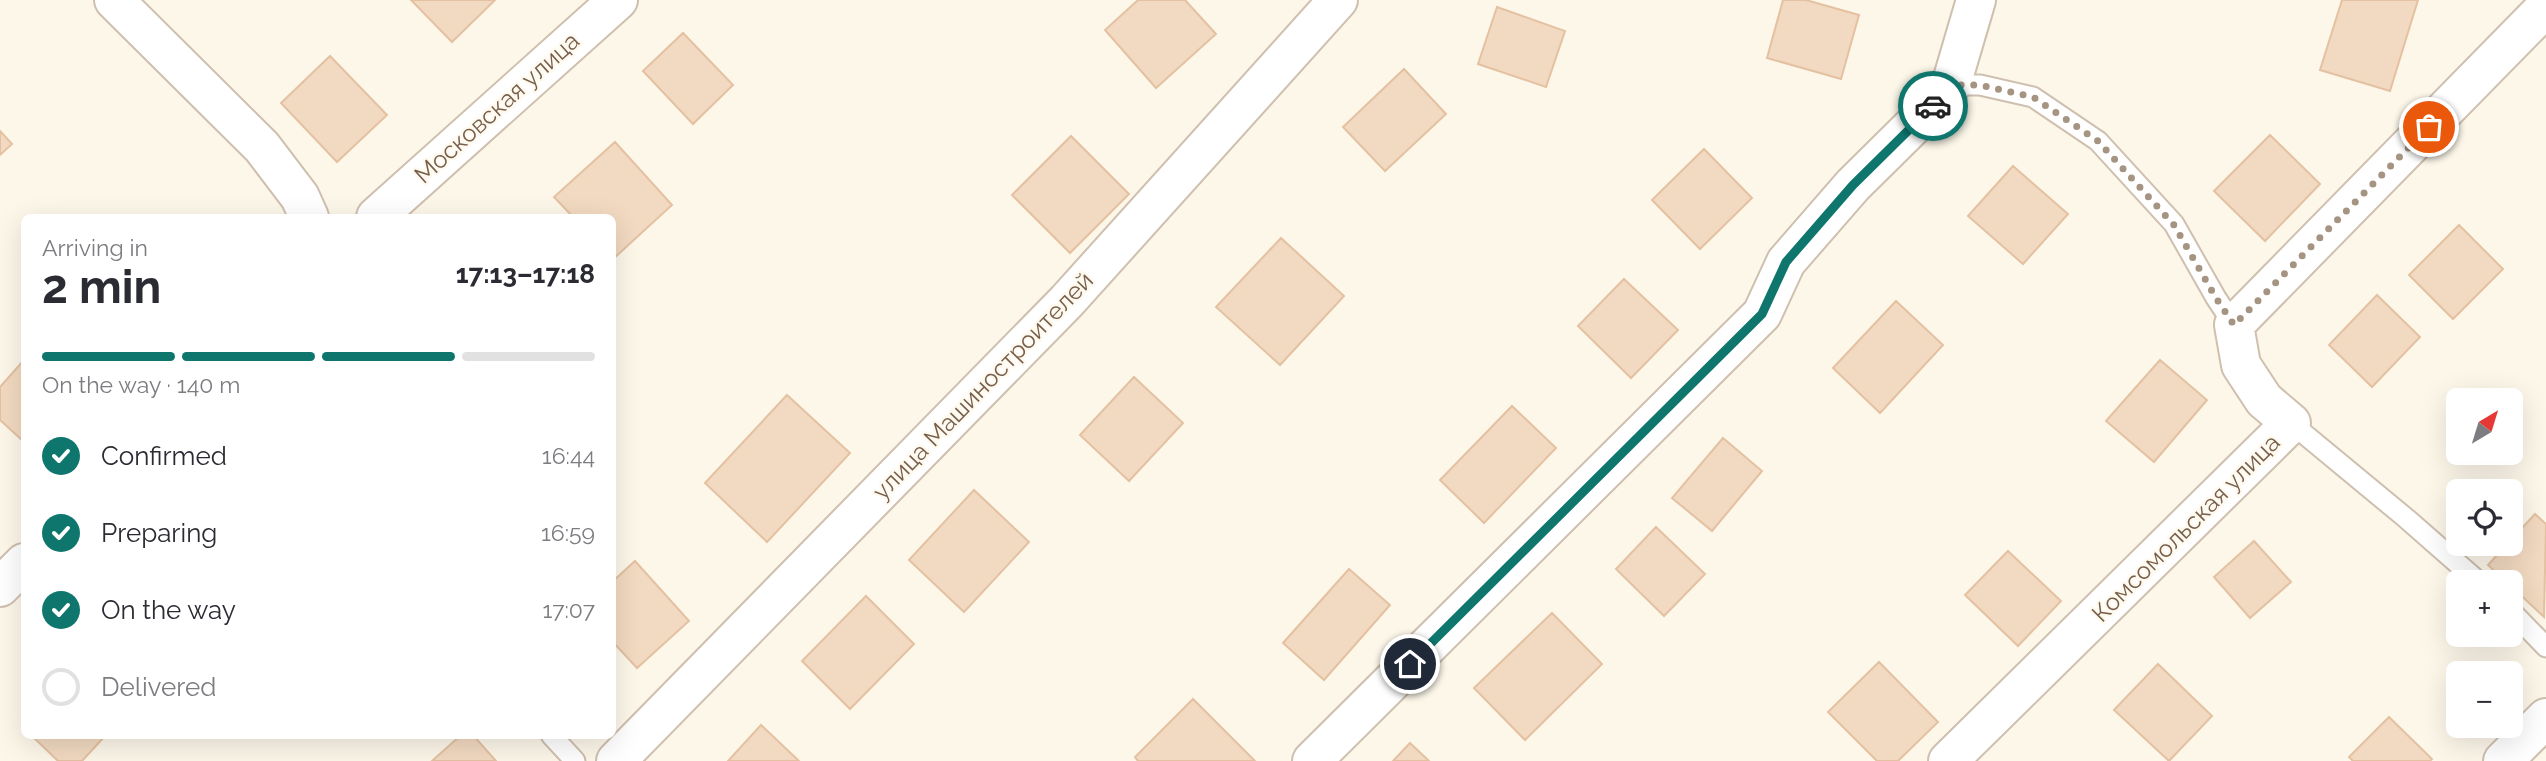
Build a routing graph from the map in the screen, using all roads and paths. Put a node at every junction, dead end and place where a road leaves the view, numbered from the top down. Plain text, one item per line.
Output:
1 (114, 0) edge
2 (618, 0) edge
3 (1338, 0) edge
4 (1976, 0) edge
5 (2546, 7) edge
6 (1951, 85) junction
7 (308, 214) edge
8 (379, 214) edge
9 (2234, 325) junction
10 (2291, 423) junction
11 (21, 566) edge
12 (2465, 570) edge
13 (0, 587) edge
14 (2523, 623) edge
15 (2546, 647) edge
16 (2546, 718) edge
17 (555, 739) edge
18 (575, 761) edge
19 (616, 761) edge
20 (1312, 761) edge
21 (1948, 761) edge
22 (2502, 761) edge

1 - 7 street
2 - 8 street, Московская улица
3 - 19 street, улица Машиностроителей
4 - 6 street
5 - 9 street
6 - 9 lane
6 - 20 street
9 - 10 street, Комсомольская улица
10 - 12 lane
10 - 21 street, Комсомольская улица
11 - 13 street
14 - 15 lane
16 - 22 street
17 - 18 lane

